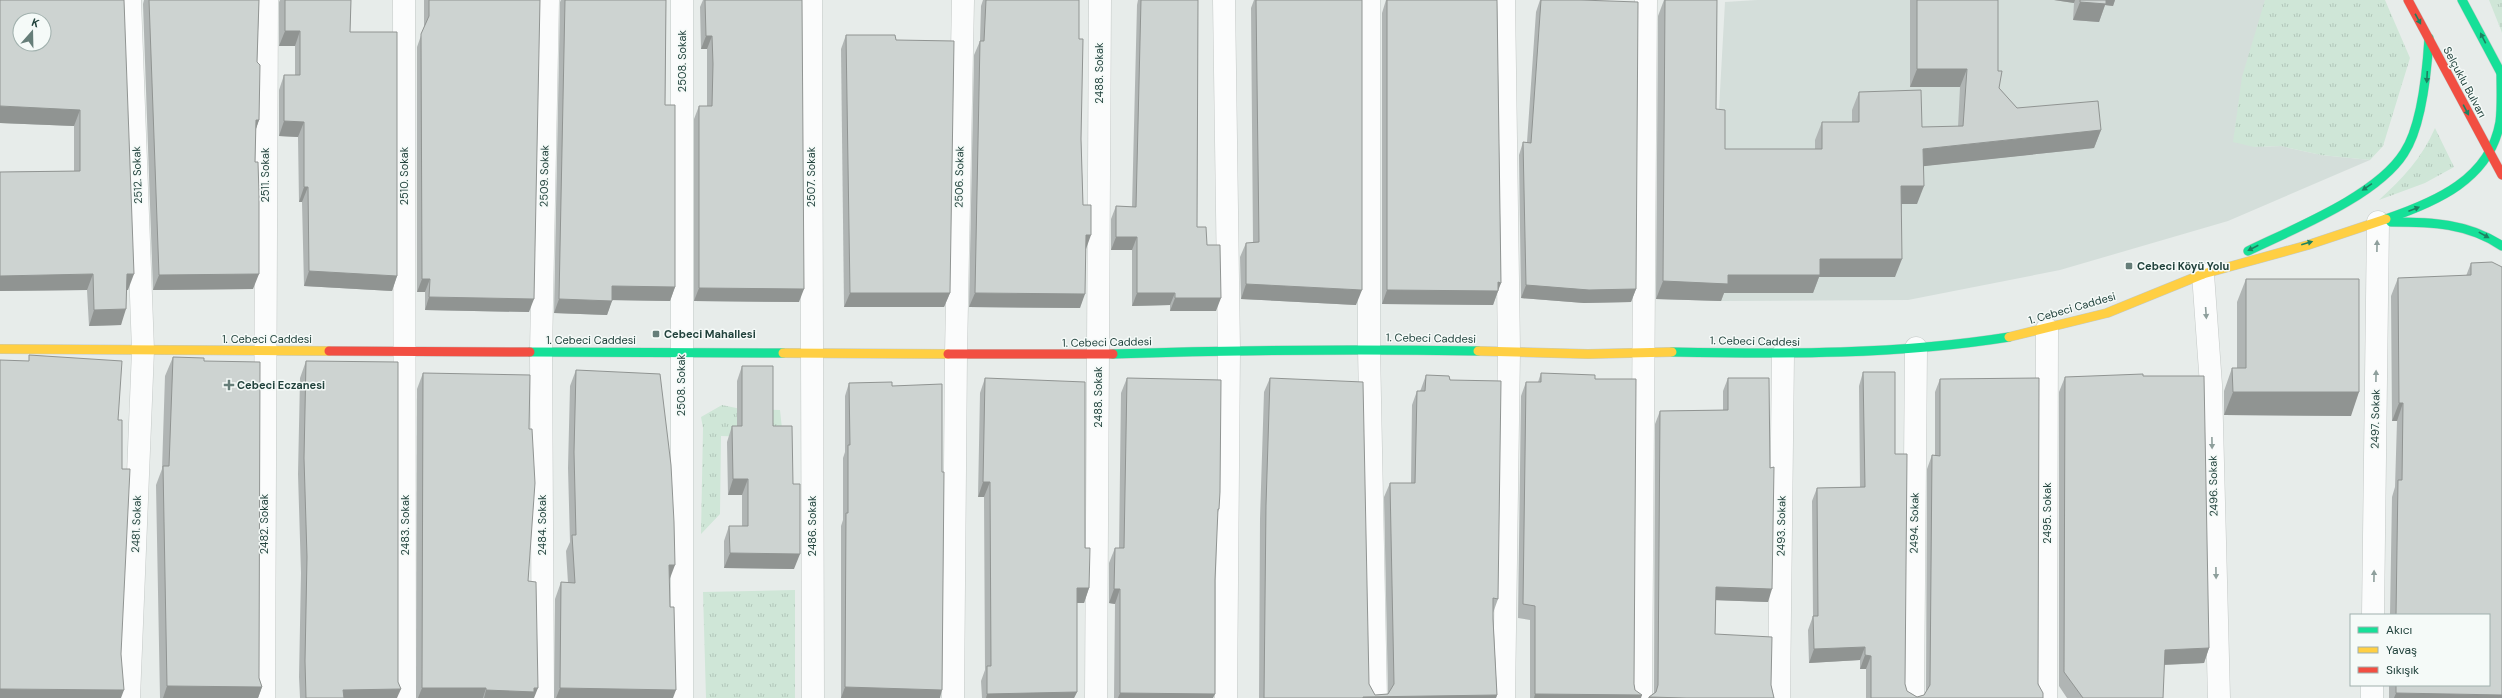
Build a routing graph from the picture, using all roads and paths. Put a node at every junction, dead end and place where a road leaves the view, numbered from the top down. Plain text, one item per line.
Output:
1 (130, 0) edge
2 (267, 0) edge
3 (404, 0) edge
4 (548, 0) edge
5 (682, 0) edge
6 (811, 0) edge
7 (962, 0) edge
8 (1100, 0) edge
9 (1224, 0) edge
10 (1370, 0) edge
11 (1504, 0) edge
12 (1646, 0) edge
13 (2408, 0) edge
14 (2462, 0) edge
15 (2429, 38) junction
16 (2501, 74) edge
17 (2488, 153) junction
18 (2502, 175) edge
19 (2378, 222) junction
20 (2502, 246) edge
21 (2203, 274) junction
22 (2047, 329) junction
23 (1916, 348) junction
24 (0, 349) edge
25 (1369, 349) junction
26 (143, 350) junction
27 (1229, 350) junction
28 (264, 351) junction
29 (405, 351) junction
30 (1509, 351) junction
31 (541, 352) junction
32 (1644, 352) junction
33 (681, 353) junction
34 (811, 354) junction
35 (956, 354) junction
36 (1783, 354) junction
37 (1098, 355) junction
38 (2373, 614) edge
39 (2372, 686) edge
40 (129, 698) edge
41 (264, 698) edge
42 (405, 698) edge
43 (543, 698) edge
44 (682, 698) edge
45 (813, 698) edge
46 (953, 698) edge
47 (1096, 698) edge
48 (1226, 698) edge
49 (1376, 698) edge
50 (1504, 698) edge
51 (1641, 698) edge
52 (1779, 698) edge
53 (1913, 698) edge
54 (2046, 698) edge
55 (2219, 698) edge
56 (2372, 698) edge

1 - 26 street, 2512. Sokak
2 - 28 street, 2511. Sokak
3 - 29 street, 2510. Sokak
4 - 31 street, 2509. Sokak
5 - 33 street, 2508. Sokak
6 - 34 street, 2507. Sokak
7 - 35 street, 2506. Sokak
8 - 37 street, 2488. Sokak
9 - 27 street
10 - 25 street
11 - 30 street
12 - 32 street
13 -> 15 main road, Selçuklu Bulvarı
16 -> 14 main road
15 -> 17 main road, Selçuklu Bulvarı
15 -> 21 main road
16 - 17 main road
17 - 18 main road, Selçuklu Bulvarı
19 -> 17 main road
19 -> 20 main road
21 -> 19 main road
38 -> 19 street, 2497. Sokak
21 - 22 main road, 1. Cebeci Caddesi
21 -> 55 street, 2496. Sokak
22 - 23 main road, 1. Cebeci Caddesi
22 - 54 street, 2495. Sokak
23 - 36 main road, 1. Cebeci Caddesi
23 - 53 street, 2494. Sokak
24 - 26 main road, 1. Cebeci Caddesi
25 - 27 main road, 1. Cebeci Caddesi
25 - 30 main road, 1. Cebeci Caddesi
25 - 49 street
26 - 28 main road, 1. Cebeci Caddesi
26 - 40 street, 2481. Sokak
27 - 37 main road, 1. Cebeci Caddesi
27 - 48 street
28 - 29 main road, 1. Cebeci Caddesi
28 - 41 street, 2482. Sokak
29 - 31 main road, 1. Cebeci Caddesi
29 - 42 street, 2483. Sokak
30 - 32 main road, 1. Cebeci Caddesi
30 - 50 street
31 - 33 main road, 1. Cebeci Caddesi
31 - 43 street, 2484. Sokak
32 - 36 main road, 1. Cebeci Caddesi
32 - 51 street
33 - 34 main road, 1. Cebeci Caddesi
33 - 44 street, 2508. Sokak
34 - 35 main road, 1. Cebeci Caddesi
34 - 45 street, 2486. Sokak
35 - 37 main road, 1. Cebeci Caddesi
35 - 46 street, 2506. Sokak
36 - 52 street, 2493. Sokak
37 - 47 street, 2488. Sokak
39 - 56 street

